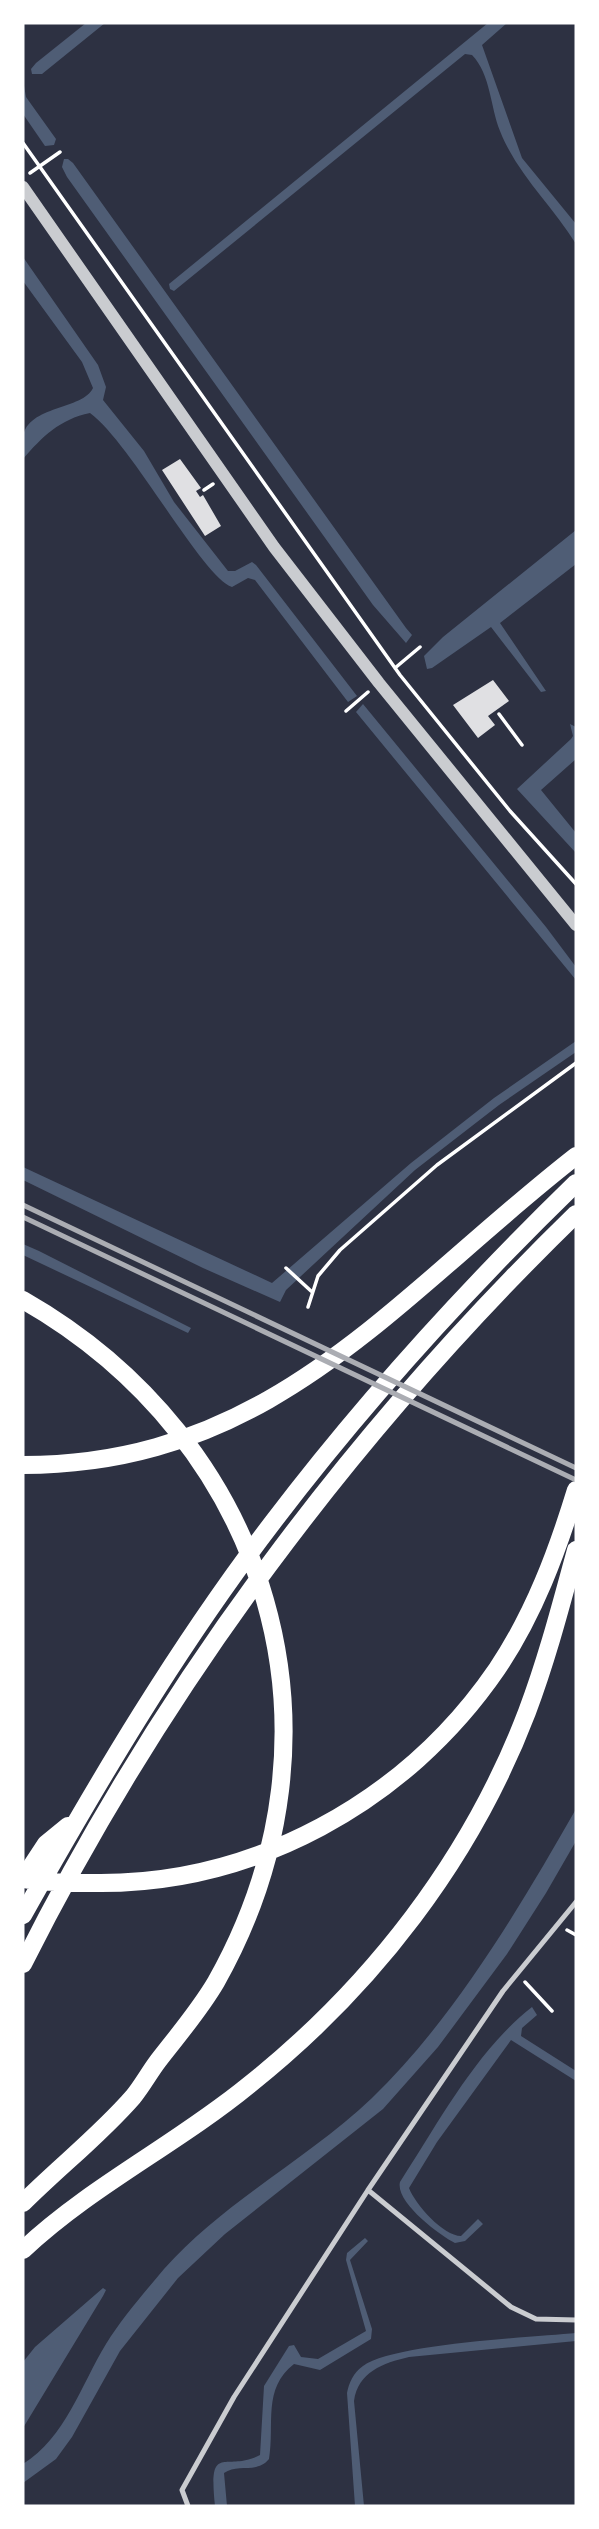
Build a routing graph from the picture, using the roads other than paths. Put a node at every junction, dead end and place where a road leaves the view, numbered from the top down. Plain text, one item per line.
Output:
1 (23, 187) edge
2 (576, 925) edge
3 (576, 1156) edge
4 (576, 1183) edge
5 (576, 1214) edge
6 (23, 1300) edge
7 (23, 1465) edge
8 (576, 1490) edge
9 (576, 1550) edge
10 (54, 1845) junction
11 (23, 1879) edge
12 (576, 1902) edge
13 (25, 1912) edge
14 (23, 1964) edge
15 (158, 2061) junction
16 (23, 2188) edge
17 (368, 2190) junction
18 (23, 2203) edge
19 (23, 2250) edge
20 (576, 2320) edge
21 (188, 2506) edge

1 - 2 street
3 - 7 highway
4 - 10 highway
5 - 14 highway
6 - 15 highway
8 - 11 highway
9 - 19 highway
10 - 11 highway
10 - 13 highway
12 - 17 lane
15 - 16 highway
15 - 18 highway
17 - 20 lane
17 - 21 lane

